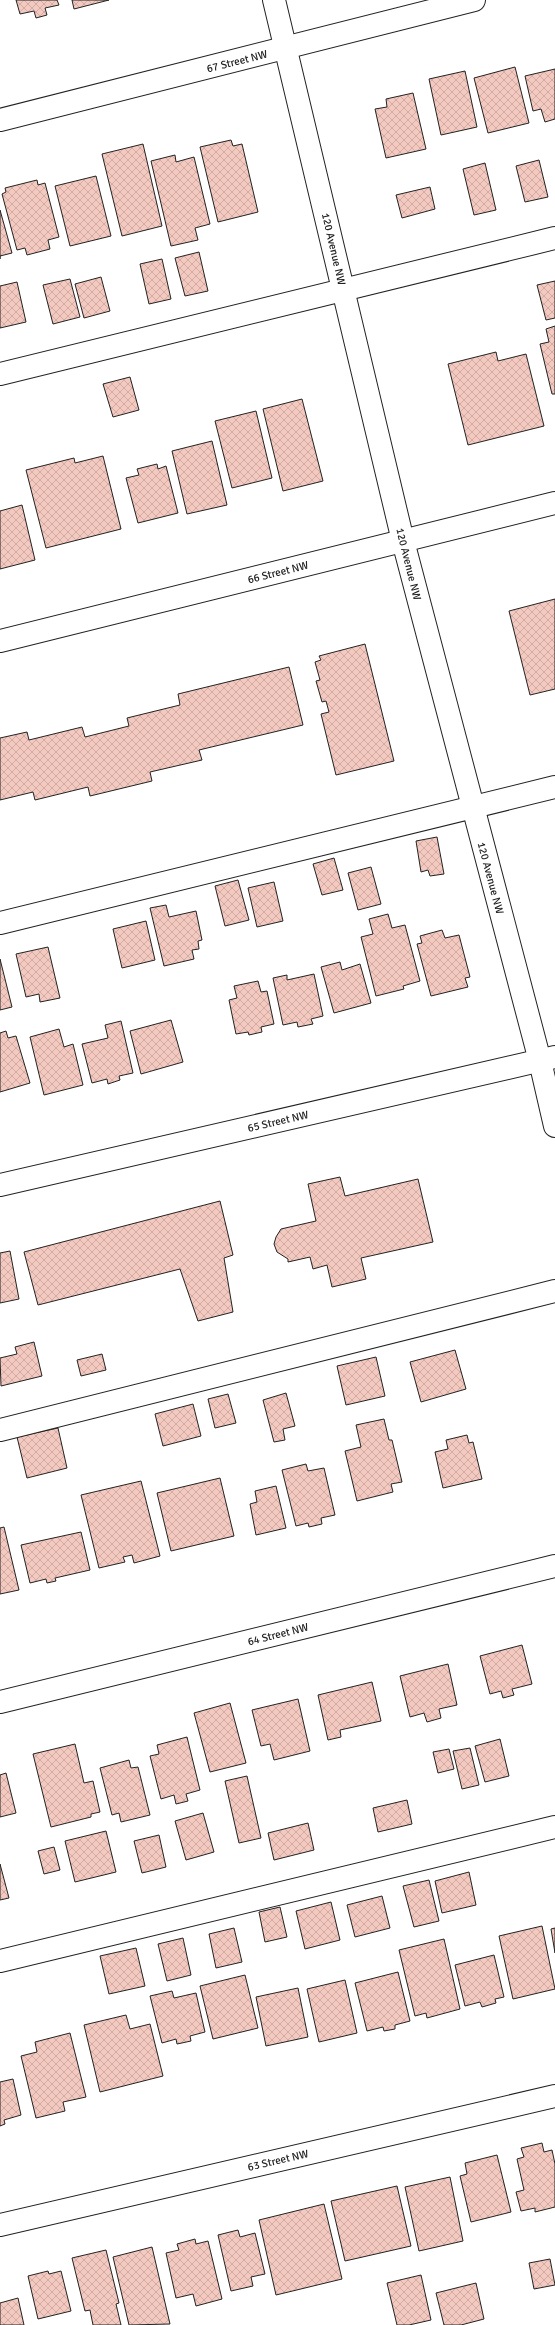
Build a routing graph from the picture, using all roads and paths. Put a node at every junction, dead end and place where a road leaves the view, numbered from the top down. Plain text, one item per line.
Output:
1 (274, 0) edge
2 (474, 0) edge
3 (287, 49) junction
4 (0, 120) edge
5 (555, 238) edge
6 (343, 289) junction
7 (0, 374) edge
8 (555, 503) edge
9 (402, 542) junction
10 (0, 641) edge
11 (555, 787) edge
12 (473, 808) junction
13 (0, 923) edge
14 (548, 1059) edge
15 (555, 1126) edge
16 (0, 1185) edge
17 (555, 1291) edge
18 (0, 1430) edge
19 (555, 1566) edge
20 (0, 1702) edge
21 (555, 1827) edge
22 (0, 1961) edge
23 (555, 2096) edge
24 (0, 2225) edge

1 - 3 street, 120 Avenue NW
2 - 3 street, 67 Street NW
3 - 4 street, 67 Street NW
3 - 6 street, 120 Avenue NW
5 - 6 street
6 - 7 street
6 - 9 street, 120 Avenue NW
8 - 9 street, 66 Street NW
9 - 10 street, 66 Street NW
9 - 12 street, 120 Avenue NW
11 - 12 street
12 - 13 street
12 - 14 street, 120 Avenue NW
14 - 15 street, 120 Avenue NW
14 - 16 street, 65 Street NW
17 - 18 street
19 - 20 street, 64 Street NW
21 - 22 street
23 - 24 street, 63 Street NW

